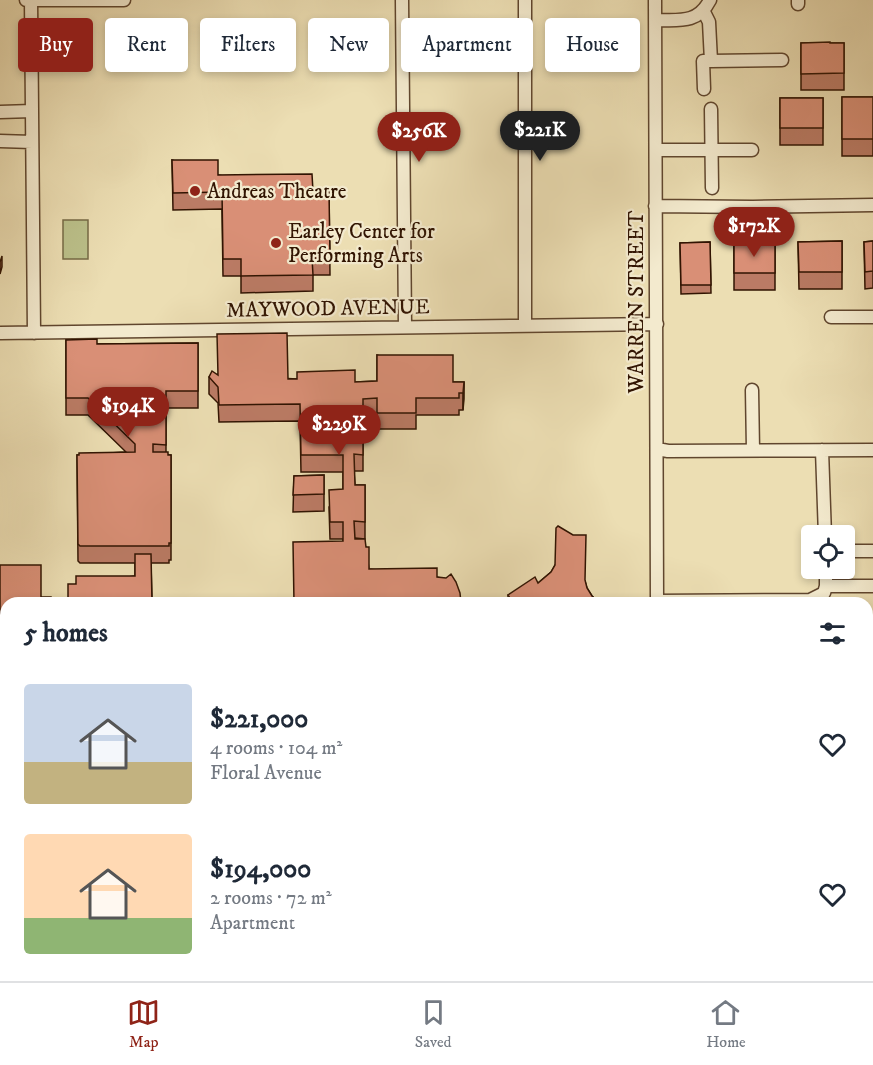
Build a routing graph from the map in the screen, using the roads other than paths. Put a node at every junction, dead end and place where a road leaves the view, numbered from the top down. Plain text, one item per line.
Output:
1 (29, 0) edge
2 (124, 0) edge
3 (402, 0) edge
4 (525, 0) edge
5 (655, 0) edge
6 (707, 6) edge
7 (655, 20) junction
8 (782, 60) dead end
9 (711, 61) junction
10 (704, 89) dead end
11 (711, 109) dead end
12 (32, 111) junction
13 (0, 112) edge
14 (0, 141) edge
15 (32, 142) junction
16 (656, 150) junction
17 (711, 150) junction
18 (752, 150) dead end
19 (712, 188) dead end
20 (873, 205) edge
21 (655, 206) junction
22 (831, 317) dead end
23 (873, 317) edge
24 (525, 324) junction
25 (657, 324) junction
26 (405, 326) junction
27 (0, 333) edge
28 (34, 333) junction
29 (752, 390) dead end
30 (657, 449) junction
31 (753, 450) junction
32 (822, 450) junction
33 (873, 450) edge
34 (825, 525) edge
35 (855, 551) edge
36 (873, 551) edge
37 (826, 579) edge
38 (826, 586) junction
39 (873, 586) edge
40 (657, 597) edge
41 (816, 597) edge

1 - 2 street
1 - 12 street
3 - 26 street
4 - 24 street
5 - 7 street, WARREN STREET
6 - 7 street
6 - 9 street
7 - 16 street, WARREN STREET
8 - 9 street
9 - 10 street
11 - 17 street
12 - 13 street
12 - 15 street
14 - 15 street
15 - 28 street
16 - 17 street
16 - 21 street, WARREN STREET
17 - 18 street
17 - 19 street
20 - 21 street
21 - 25 street, WARREN STREET
22 - 23 street
24 - 25 street, MAYWOOD AVENUE
24 - 26 street, MAYWOOD AVENUE
25 - 30 street, WARREN STREET
26 - 28 street, MAYWOOD AVENUE
27 - 28 street, MAYWOOD AVENUE
29 - 31 street
30 - 31 street
30 - 40 street, WARREN STREET
31 - 32 street
32 - 33 street
32 - 34 street
35 - 36 street
37 - 38 street
38 - 39 street
38 - 41 street

